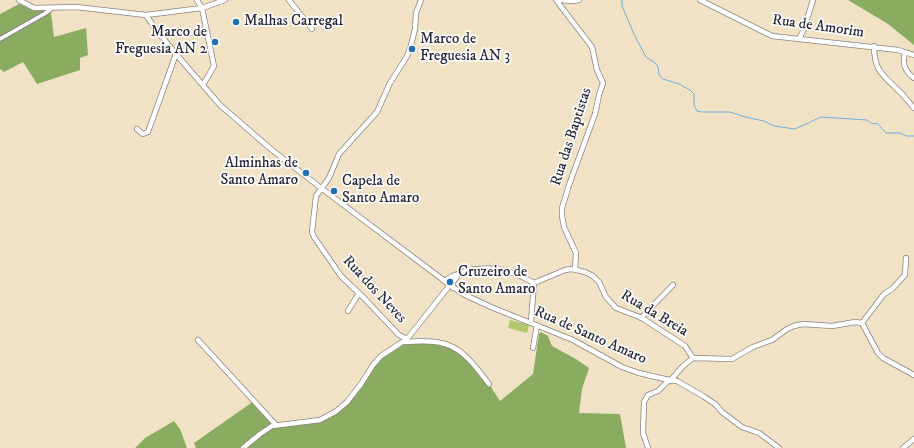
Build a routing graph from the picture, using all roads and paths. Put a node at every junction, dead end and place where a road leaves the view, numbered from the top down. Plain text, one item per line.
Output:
1 (19, 0) edge
2 (197, 0) edge
3 (225, 0) edge
4 (289, 0) edge
5 (421, 0) edge
6 (556, 0) edge
7 (561, 0) edge
8 (579, 0) edge
9 (700, 0) edge
10 (813, 0) edge
11 (51, 8) junction
12 (202, 8) junction
13 (146, 15) junction
14 (312, 30) dead end
15 (0, 39) edge
16 (799, 39) junction
17 (874, 46) junction
18 (905, 52) junction
19 (176, 54) junction
20 (914, 55) edge
21 (914, 78) edge
22 (203, 85) junction
23 (914, 108) edge
24 (137, 129) dead end
25 (321, 188) junction
26 (906, 258) dead end
27 (575, 269) junction
28 (462, 272) junction
29 (444, 281) junction
30 (534, 283) junction
31 (673, 285) dead end
32 (451, 286) junction
33 (359, 293) junction
34 (348, 311) dead end
35 (641, 318) junction
36 (531, 322) junction
37 (862, 323) junction
38 (537, 325) junction
39 (198, 340) dead end
40 (406, 341) junction
41 (533, 348) dead end
42 (693, 358) junction
43 (914, 375) edge
44 (669, 380) junction
45 (489, 384) dead end
46 (276, 425) junction
47 (914, 439) edge
48 (243, 448) edge
49 (648, 448) edge
50 (779, 448) edge
51 (903, 448) edge

1 - 11 street
2 - 12 street
3 - 12 street
4 - 14 street
5 - 25 street, Rua dos Neves
6 - 27 street, Rua das Baptistas
7 - 8 street
9 - 16 street, Rua de Amorim
10 - 16 street
11 - 13 street
11 - 15 street
12 - 13 street
12 - 22 street
13 - 19 street, Rua de Santo Amaro
16 - 17 street, Rua de Amorim
17 - 18 street, Rua de Amorim
17 - 23 street
18 - 20 street, Rua de Amorim
18 - 21 street
19 - 22 street, Rua de Santo Amaro
19 - 24 street
22 - 25 street, Rua de Santo Amaro
25 - 29 street, Rua de Santo Amaro
25 - 33 street, Rua dos Neves
26 - 37 street
27 - 30 street
27 - 35 street, Rua da Breia
28 - 29 street
28 - 30 street
28 - 32 street
29 - 32 street, Rua de Santo Amaro
30 - 36 street
31 - 35 street
32 - 36 street, Rua de Santo Amaro
32 - 40 street
33 - 34 street
33 - 40 street, Rua dos Neves
35 - 42 street, Rua da Breia
36 - 38 street, Rua de Santo Amaro
37 - 42 street
37 - 43 street
38 - 41 street
38 - 44 street, Rua de Santo Amaro
39 - 46 street
40 - 45 street
40 - 46 street
42 - 44 street
44 - 49 street
44 - 50 street, Rua de Santo Amaro
46 - 48 street
47 - 51 street

